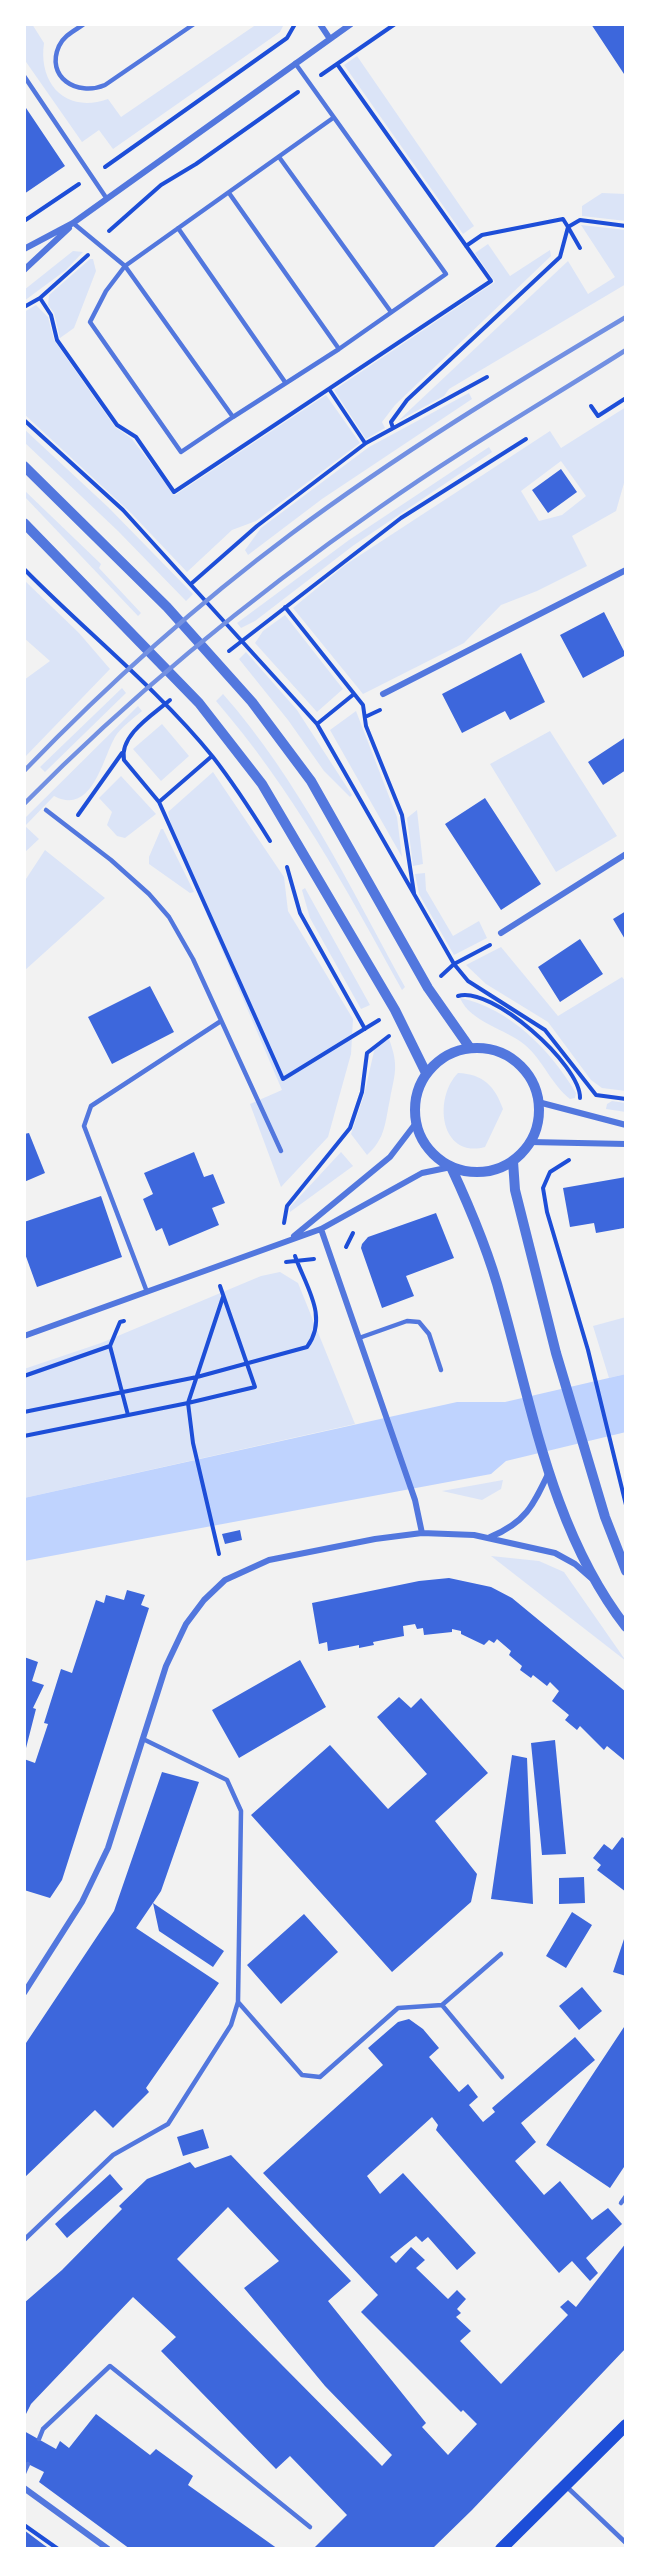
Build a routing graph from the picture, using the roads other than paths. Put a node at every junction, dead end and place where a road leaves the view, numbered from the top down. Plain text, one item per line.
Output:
1 (84, 24) edge
2 (194, 24) edge
3 (320, 24) edge
4 (351, 24) edge
5 (330, 39) junction
6 (296, 63) junction
7 (24, 76) edge
8 (333, 118) junction
9 (279, 157) junction
10 (229, 194) junction
11 (107, 199) junction
12 (73, 223) junction
13 (178, 228) junction
14 (24, 249) edge
15 (125, 266) junction
16 (24, 270) edge
17 (391, 312) junction
18 (339, 349) junction
19 (285, 382) junction
20 (233, 417) junction
21 (24, 466) edge
22 (24, 523) edge
23 (626, 570) edge
24 (383, 694) dead end
25 (46, 810) dead end
26 (626, 854) edge
27 (501, 933) road end
28 (221, 1021) junction
29 (470, 1048) junction
30 (426, 1073) junction
31 (538, 1102) junction
32 (416, 1123) junction
33 (626, 1125) edge
34 (530, 1142) junction
35 (626, 1144) edge
36 (281, 1151) dead end
37 (513, 1161) junction
38 (451, 1167) junction
39 (321, 1229) junction
40 (289, 1240) junction
41 (147, 1292) junction
42 (24, 1336) edge
43 (358, 1338) junction
44 (441, 1370) dead end
45 (549, 1471) junction
46 (422, 1533) junction
47 (489, 1537) junction
48 (626, 1571) edge
49 (593, 1579) junction
50 (626, 1627) edge
51 (143, 1739) junction
52 (501, 1954) dead end
53 (24, 1993) edge
54 (237, 2002) junction
55 (442, 2005) junction
56 (502, 2078) dead end
57 (626, 2196) edge
58 (621, 2203) dead end
59 (24, 2240) edge
60 (626, 2425) edge
61 (39, 2439) dead end
62 (28, 2464) dead end
63 (24, 2472) edge
64 (565, 2485) junction
65 (24, 2488) edge
66 (310, 2528) dead end
67 (626, 2543) edge
68 (108, 2549) edge
69 (501, 2549) edge

1 - 2 lane
3 - 5 street
4 - 5 street
5 - 6 street
6 - 8 lane
6 - 11 street
7 - 11 lane
8 - 9 lane
8 - 17 lane
9 - 10 lane
9 - 17 lane
10 - 13 lane
10 - 18 lane
11 - 12 street
12 - 14 street
12 - 15 lane
12 - 16 street
13 - 15 lane
13 - 19 lane
15 - 20 lane
15 - 20 lane
17 - 18 lane
18 - 19 lane
19 - 20 lane
21 - 29 street
22 - 30 street
23 - 24 street
25 - 28 lane
26 - 27 street
28 - 36 lane
28 - 41 lane
29 - 30 street
29 - 31 street
30 - 32 street
31 - 33 street
31 - 34 street
32 - 38 street
32 - 40 street
34 - 35 street
34 - 37 street
37 - 38 street
37 - 48 street
38 - 39 street
38 - 45 street
39 - 40 street
39 - 43 street
40 - 41 street
41 - 42 street
43 - 44 lane
43 - 46 street
45 - 47 street
45 - 49 street
46 - 47 street
46 - 51 street
47 - 49 street
49 - 50 street
51 - 53 street
51 - 54 lane
52 - 55 lane
54 - 55 lane
54 - 59 lane
55 - 56 lane
57 - 58 lane
60 - 64 main road
61 - 66 lane
62 - 63 lane
64 - 67 lane
64 - 69 main road
65 - 68 street

